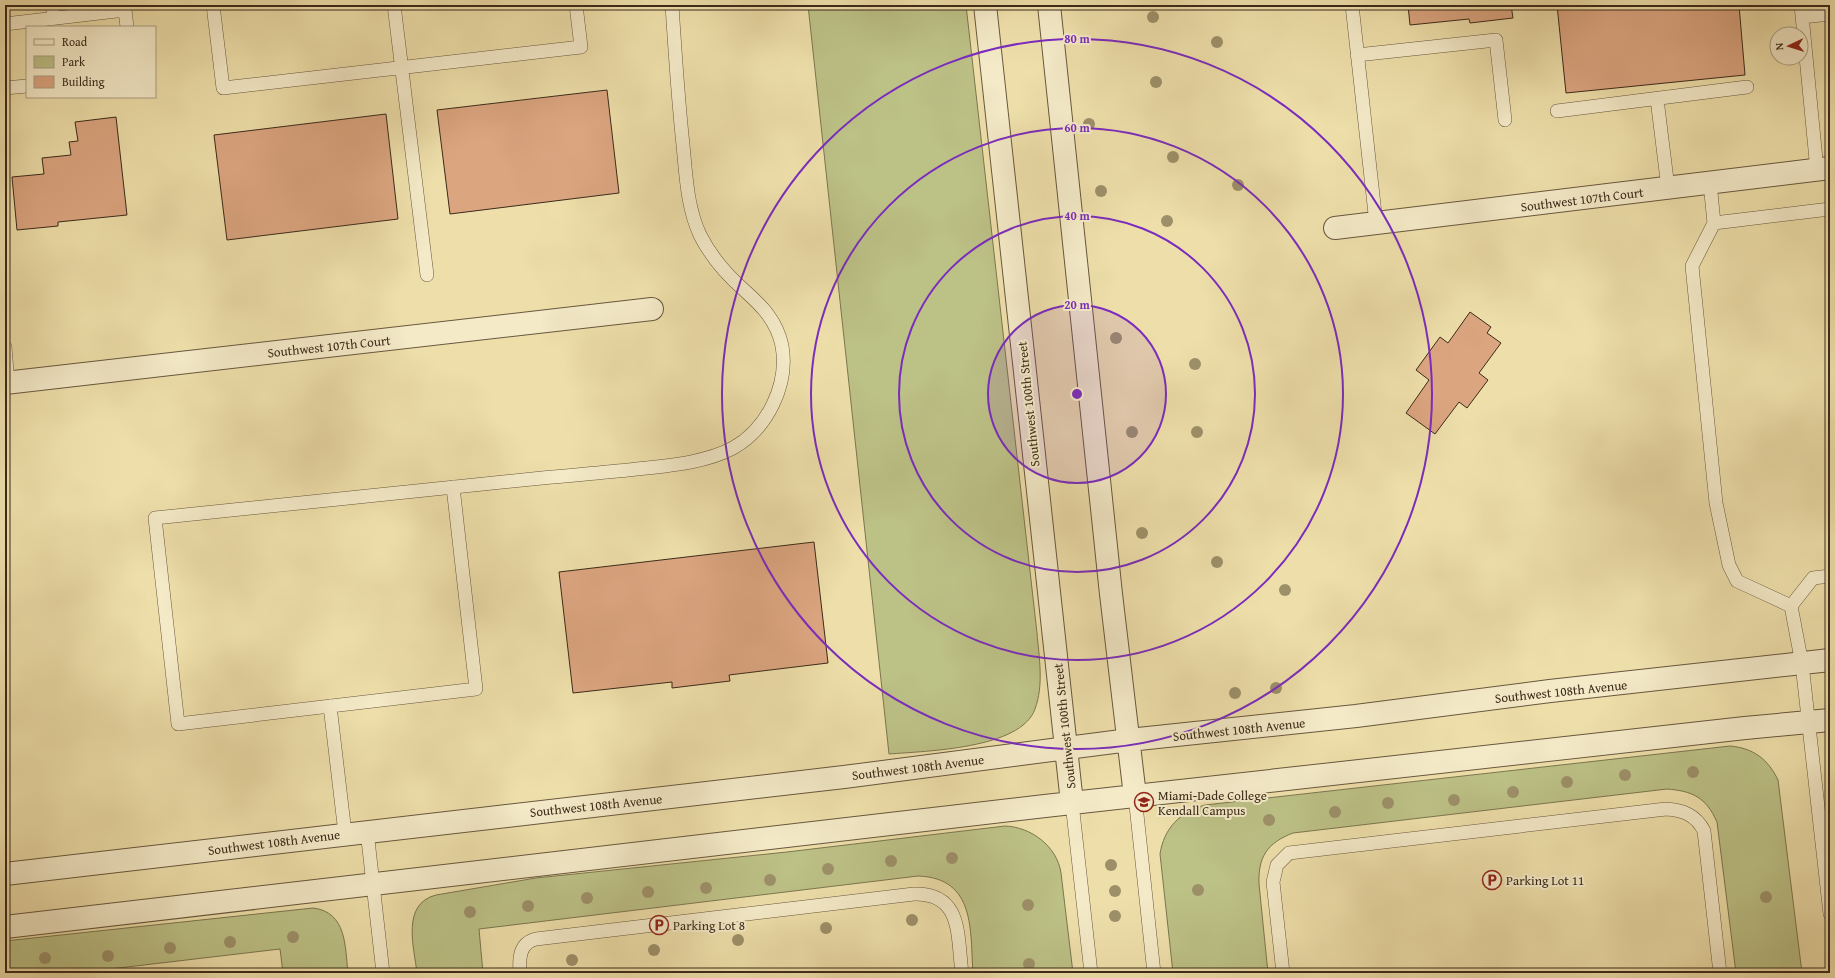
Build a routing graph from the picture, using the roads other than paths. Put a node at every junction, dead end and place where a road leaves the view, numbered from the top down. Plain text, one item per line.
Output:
1 (213, 5) edge
2 (394, 5) edge
3 (576, 5) edge
4 (672, 5) edge
5 (985, 5) edge
6 (1049, 5) edge
7 (1352, 5) edge
8 (53, 11) edge
9 (1801, 11) edge
10 (1830, 14) edge
11 (5, 24) edge
12 (127, 26) edge
13 (1357, 54) junction
14 (401, 68) junction
15 (26, 86) edge
16 (1747, 87) dead end
17 (5, 88) edge
18 (1657, 99) junction
19 (1557, 111) dead end
20 (1506, 120) dead end
21 (1823, 169) edge
22 (1710, 183) junction
23 (1668, 188) junction
24 (1830, 209) edge
25 (1376, 223) junction
26 (1714, 223) junction
27 (1335, 228) dead end
28 (427, 275) dead end
29 (652, 309) dead end
30 (5, 347) edge
31 (7, 383) edge
32 (453, 487) junction
33 (1830, 576) edge
34 (1791, 606) junction
35 (1830, 660) edge
36 (1802, 664) junction
37 (330, 706) junction
38 (1819, 721) edge
39 (1129, 740) junction
40 (1067, 748) junction
41 (1135, 796) junction
42 (1072, 803) junction
43 (367, 831) junction
44 (345, 834) junction
45 (5, 874) edge
46 (373, 884) junction
47 (1830, 914) edge
48 (5, 927) edge
49 (383, 973) edge
50 (520, 973) edge
51 (962, 973) edge
52 (1090, 973) edge
53 (1154, 973) edge
54 (1283, 973) edge
55 (1720, 973) edge

1 - 14 lane
2 - 14 lane
3 - 14 lane
4 - 32 lane
5 - 40 street, Southwest 100th Street
6 - 39 street
7 - 13 lane
8 - 11 lane
8 - 12 lane
9 - 10 lane
9 - 21 lane
13 - 20 lane
13 - 25 lane
14 - 28 lane
15 - 17 lane
16 - 18 lane
18 - 19 lane
18 - 23 lane
21 - 22 street, Southwest 107th Court
22 - 23 street, Southwest 107th Court
22 - 26 lane
23 - 25 street, Southwest 107th Court
24 - 26 lane
25 - 27 street, Southwest 107th Court
26 - 34 lane
29 - 31 street, Southwest 107th Court
30 - 31 lane
32 - 37 lane
32 - 37 lane
33 - 34 lane
34 - 36 lane
35 - 36 street, Southwest 108th Avenue
36 - 38 lane
36 - 39 street, Southwest 108th Avenue
37 - 44 lane
38 - 41 street
38 - 47 lane
39 - 40 street, Southwest 108th Avenue
39 - 41 street
40 - 42 street, Southwest 100th Street
40 - 43 street, Southwest 108th Avenue
41 - 42 street
41 - 53 lane
42 - 46 street
42 - 52 lane
43 - 44 street, Southwest 108th Avenue
43 - 46 lane
44 - 45 street, Southwest 108th Avenue
46 - 48 street
46 - 49 lane
50 - 51 lane
54 - 55 lane

